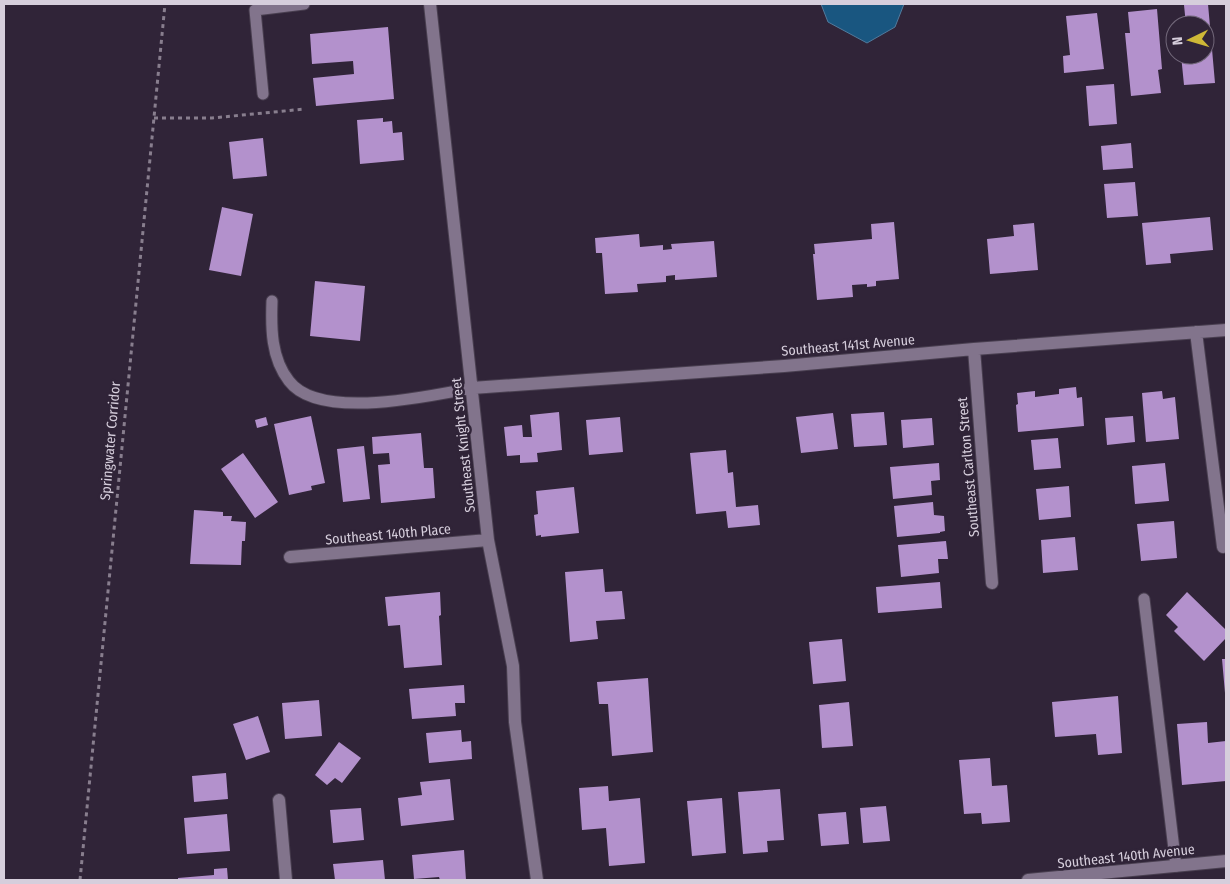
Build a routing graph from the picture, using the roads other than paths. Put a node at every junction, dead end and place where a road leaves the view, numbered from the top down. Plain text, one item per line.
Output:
1 (304, 4) edge
2 (430, 4) edge
3 (263, 94) dead end
4 (272, 300) dead end
5 (1226, 330) edge
6 (1196, 332) junction
7 (974, 349) junction
8 (472, 388) junction
9 (488, 540) junction
10 (1223, 547) dead end
11 (290, 557) dead end
12 (992, 583) dead end
13 (1144, 599) dead end
14 (279, 800) dead end
15 (1226, 861) edge
16 (1176, 866) junction
17 (1051, 879) edge
18 (286, 880) edge
19 (537, 880) edge
20 (1028, 880) edge

1 - 3 lane
2 - 8 street, Southeast Knight Street
4 - 8 lane
5 - 6 street, Southeast 141st Avenue
6 - 7 street, Southeast 141st Avenue
6 - 10 street
7 - 8 street, Southeast 141st Avenue
7 - 12 street, Southeast Carlton Street
8 - 9 street, Southeast Knight Street
9 - 11 street, Southeast 140th Place
9 - 19 street, Southeast Knight Street
13 - 16 lane
14 - 18 street
15 - 16 street, Southeast 140th Avenue
16 - 17 street, Southeast 140th Avenue
17 - 20 street, Southeast 140th Avenue

